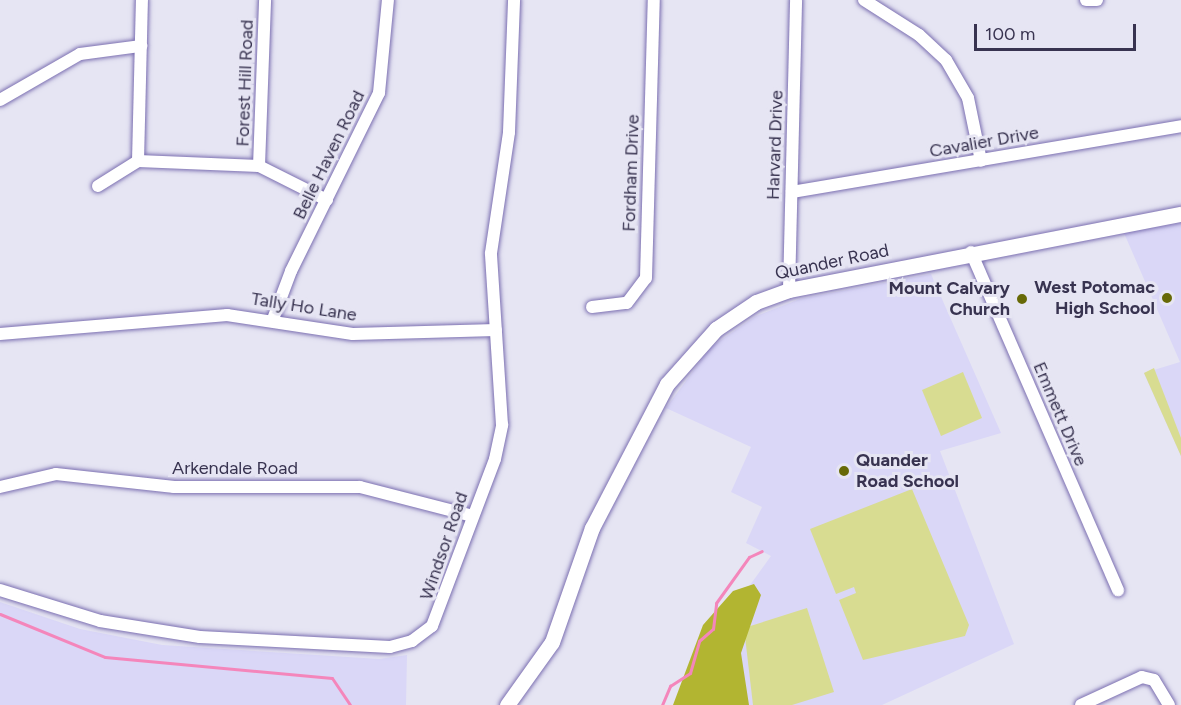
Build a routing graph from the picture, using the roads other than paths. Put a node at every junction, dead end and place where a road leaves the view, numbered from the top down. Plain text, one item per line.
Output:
1 (142, 0) edge
2 (265, 0) edge
3 (388, 0) edge
4 (514, 0) edge
5 (654, 0) edge
6 (796, 0) edge
7 (864, 0) edge
8 (1086, 0) edge
9 (1097, 0) edge
10 (141, 46) junction
11 (0, 100) edge
12 (1181, 126) edge
13 (138, 161) junction
14 (981, 161) junction
15 (259, 166) junction
16 (98, 186) dead end
17 (792, 192) junction
18 (327, 200) junction
19 (1181, 214) edge
20 (971, 252) junction
21 (789, 290) junction
22 (592, 307) dead end
23 (273, 319) junction
24 (496, 330) junction
25 (0, 334) edge
26 (0, 488) edge
27 (469, 515) junction
28 (0, 590) edge
29 (1118, 590) dead end
30 (507, 705) edge
31 (1081, 705) edge
32 (1169, 705) edge

1 - 10 street
2 - 15 street, Forest Hill Road
3 - 18 street, Belle Haven Road
4 - 24 street, Windsor Road
5 - 22 street, Fordham Drive
6 - 17 street, Harvard Drive
7 - 14 street
8 - 9 street
10 - 11 street
10 - 13 street
12 - 14 street, Cavalier Drive
13 - 15 street
13 - 16 street
14 - 17 street, Cavalier Drive
15 - 18 street
17 - 21 street, Harvard Drive
18 - 23 street, Belle Haven Road
19 - 20 street, Quander Road
20 - 21 street, Quander Road
20 - 29 street, Emmett Drive
21 - 30 street, Quander Road
23 - 24 street, Tally Ho Lane
23 - 25 street, Tally Ho Lane
24 - 27 street, Windsor Road
26 - 27 street, Arkendale Road
27 - 28 street, Windsor Road
31 - 32 street

